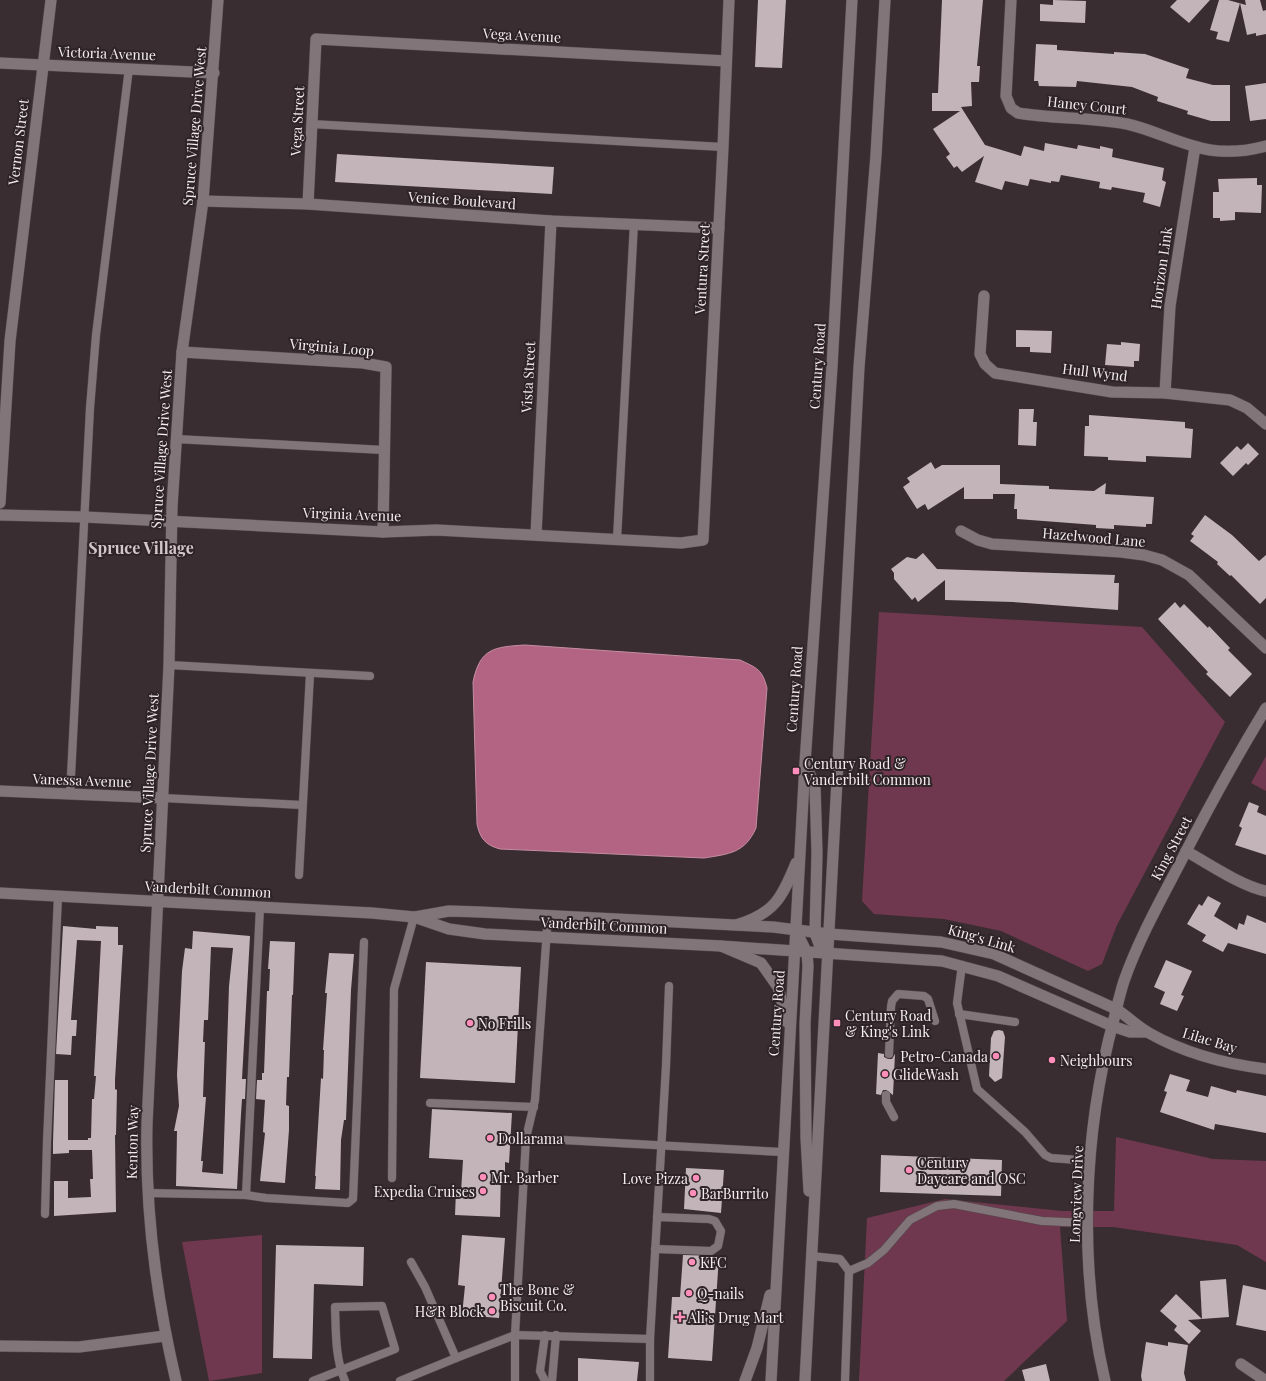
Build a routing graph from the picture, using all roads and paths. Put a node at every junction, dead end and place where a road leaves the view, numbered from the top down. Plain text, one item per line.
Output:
1 (51, 0) edge
2 (218, 0) edge
3 (729, 0) edge
4 (852, 0) edge
5 (885, 0) edge
6 (1011, 0) edge
7 (316, 39) joint
8 (726, 61) junction
9 (0, 63) edge
10 (43, 65) junction
11 (129, 68) junction
12 (214, 73) junction
13 (311, 124) junction
14 (1266, 146) edge
15 (723, 147) junction
16 (1195, 147) junction
17 (203, 201) junction
18 (308, 204) junction
19 (551, 221) junction
20 (634, 223) junction
21 (719, 228) junction
22 (984, 296) dead end
23 (182, 352) junction
24 (1165, 393) junction
25 (1266, 424) edge
26 (176, 439) junction
27 (384, 450) junction
28 (0, 503) edge
29 (0, 515) edge
30 (85, 517) junction
31 (171, 522) junction
32 (961, 531) dead end
33 (382, 532) junction
34 (536, 536) junction
35 (617, 540) junction
36 (703, 540) joint
37 (1266, 648) edge
38 (169, 665) junction
39 (310, 674) junction
40 (370, 676) dead end
41 (1266, 708) edge
42 (805, 763) junction
43 (0, 791) edge
44 (70, 795) junction
45 (163, 798) junction
46 (302, 805) junction
47 (1186, 850) junction
48 (800, 853) junction
49 (299, 875) dead end
50 (1266, 891) edge
51 (0, 893) edge
52 (58, 896) junction
53 (158, 902) junction
54 (260, 907) junction
55 (548, 915) junction
56 (414, 917) junction
57 (736, 925) junction
58 (796, 930) junction
59 (815, 933) junction
60 (829, 934) junction
61 (546, 938) junction
62 (364, 942) dead end
63 (721, 946) junction
64 (795, 952) junction
65 (807, 953) junction
66 (828, 954) junction
67 (962, 965) junction
68 (669, 986) dead end
69 (1116, 1009) junction
70 (959, 1014) junction
71 (936, 1021) dead end
72 (1015, 1022) dead end
73 (1112, 1026) junction
74 (1147, 1032) junction
75 (789, 1033) junction
76 (888, 1054) dead end
77 (1266, 1069) edge
78 (886, 1095) dead end
79 (430, 1103) dead end
80 (534, 1107) junction
81 (894, 1117) dead end
82 (526, 1138) junction
83 (662, 1145) junction
84 (782, 1152) junction
85 (1091, 1161) junction
86 (392, 1178) dead end
87 (147, 1193) junction
88 (246, 1195) junction
89 (45, 1214) dead end
90 (657, 1217) junction
91 (1088, 1223) junction
92 (812, 1243) junction
93 (655, 1250) junction
94 (811, 1256) junction
95 (411, 1262) dead end
96 (777, 1269) junction
97 (849, 1271) junction
98 (515, 1335) junction
99 (545, 1335) junction
100 (556, 1335) junction
101 (165, 1336) junction
102 (650, 1339) junction
103 (0, 1346) edge
104 (456, 1358) junction
105 (1241, 1364) dead end
106 (341, 1370) junction
107 (176, 1381) edge
108 (313, 1381) edge
109 (345, 1381) edge
110 (400, 1381) edge
111 (515, 1381) edge
112 (545, 1381) edge
113 (552, 1381) edge
114 (650, 1381) edge
115 (745, 1381) edge
116 (771, 1381) edge
117 (805, 1381) edge
118 (844, 1381) edge
119 (1105, 1381) edge
120 (1266, 1381) edge

1 - 10 street, Vernon Street
2 - 12 street, Spruce Village Drive West
3 - 8 street, Ventura Street
4 - 42 street, Century Road
5 - 60 street
6 - 16 street, Haney Court
7 - 8 street, Vega Avenue
7 - 13 street, Vega Street
8 - 15 street, Ventura Street
9 - 10 street, Victoria Avenue
10 - 11 street, Victoria Avenue
10 - 28 street, Vernon Street
11 - 12 street, Victoria Avenue
11 - 30 lane
12 - 17 street, Spruce Village Drive West
13 - 15 lane
13 - 18 street, Vega Street
14 - 16 street, Haney Court
15 - 21 street, Ventura Street
16 - 24 street, Horizon Link
17 - 18 street, Venice Boulevard
17 - 23 street, Spruce Village Drive West
18 - 19 street, Venice Boulevard
19 - 20 street, Venice Boulevard
19 - 34 street, Vista Street
20 - 21 street, Venice Boulevard
20 - 35 lane
21 - 36 street, Ventura Street
22 - 24 street, Hull Wynd
23 - 26 street, Spruce Village Drive West
23 - 27 street, Virginia Loop
24 - 25 street, Hull Wynd
26 - 27 lane
26 - 31 street, Spruce Village Drive West
27 - 33 street, Virginia Loop
29 - 30 street, Virginia Avenue
30 - 31 street, Virginia Avenue
30 - 44 lane
31 - 33 street, Virginia Avenue
31 - 38 street, Spruce Village Drive West
32 - 37 street, Hazelwood Lane
33 - 34 street, Virginia Avenue
34 - 35 street, Virginia Avenue
35 - 36 street, Virginia Avenue
38 - 39 lane
38 - 45 street, Spruce Village Drive West
39 - 40 lane
39 - 46 lane
41 - 47 street, King Street
42 - 48 street, Century Road
42 - 59 street
43 - 44 street, Vanessa Avenue
44 - 45 street, Vanessa Avenue
45 - 46 lane
45 - 53 street, Spruce Village Drive West
46 - 49 lane
47 - 50 street
47 - 69 street, King Street
48 - 57 street
48 - 58 street, Century Road
51 - 52 street, Vanderbilt Common
52 - 53 street, Vanderbilt Common
52 - 89 lane
53 - 54 street, Vanderbilt Common
53 - 87 street, Kenton Way
54 - 56 street, Vanderbilt Common
54 - 88 lane
55 - 56 street, Vanderbilt Common
55 - 57 street, Vanderbilt Common
55 - 61 lane
56 - 61 street, Vanderbilt Common
56 - 86 lane
57 - 58 street, Vanderbilt Common
58 - 59 street, Vanderbilt Common
58 - 64 street, Century Road
58 - 65 street
59 - 60 street, King's Link
59 - 66 street
60 - 66 street
60 - 69 street, King's Link
61 - 63 street, Vanderbilt Common
61 - 80 lane
62 - 88 lane
63 - 64 street, Vanderbilt Common
63 - 75 street
64 - 65 street, Vanderbilt Common
64 - 75 street, Century Road
65 - 66 street, Vanderbilt Common
65 - 92 street
66 - 67 street
66 - 92 street
67 - 70 lane
67 - 73 street
68 - 83 lane
69 - 73 street, Longview Drive
69 - 74 street, Lilac Bay
70 - 72 lane
70 - 85 lane
71 - 76 lane
73 - 74 street, Lilac Bay
73 - 85 street, Longview Drive
74 - 77 street, Lilac Bay
75 - 84 street, Century Road
78 - 81 lane
79 - 80 lane
80 - 82 lane
82 - 83 lane
82 - 98 lane
83 - 84 lane
83 - 90 lane
84 - 96 street, Century Road
85 - 91 street, Longview Drive
87 - 88 lane
87 - 101 street, Kenton Way
90 - 93 lane
90 - 93 lane
91 - 97 lane
91 - 119 street, Longview Drive
92 - 94 street
93 - 102 lane
94 - 97 lane
94 - 117 street
95 - 104 lane
96 - 115 street
96 - 116 street, Century Road
97 - 118 lane
98 - 99 lane
98 - 104 lane
98 - 111 lane
99 - 100 lane
99 - 112 lane
100 - 102 lane
100 - 113 lane
101 - 103 street
101 - 107 street, Kenton Way
102 - 114 lane
104 - 110 lane
105 - 120 street
106 - 106 lane
106 - 108 lane
106 - 109 lane

